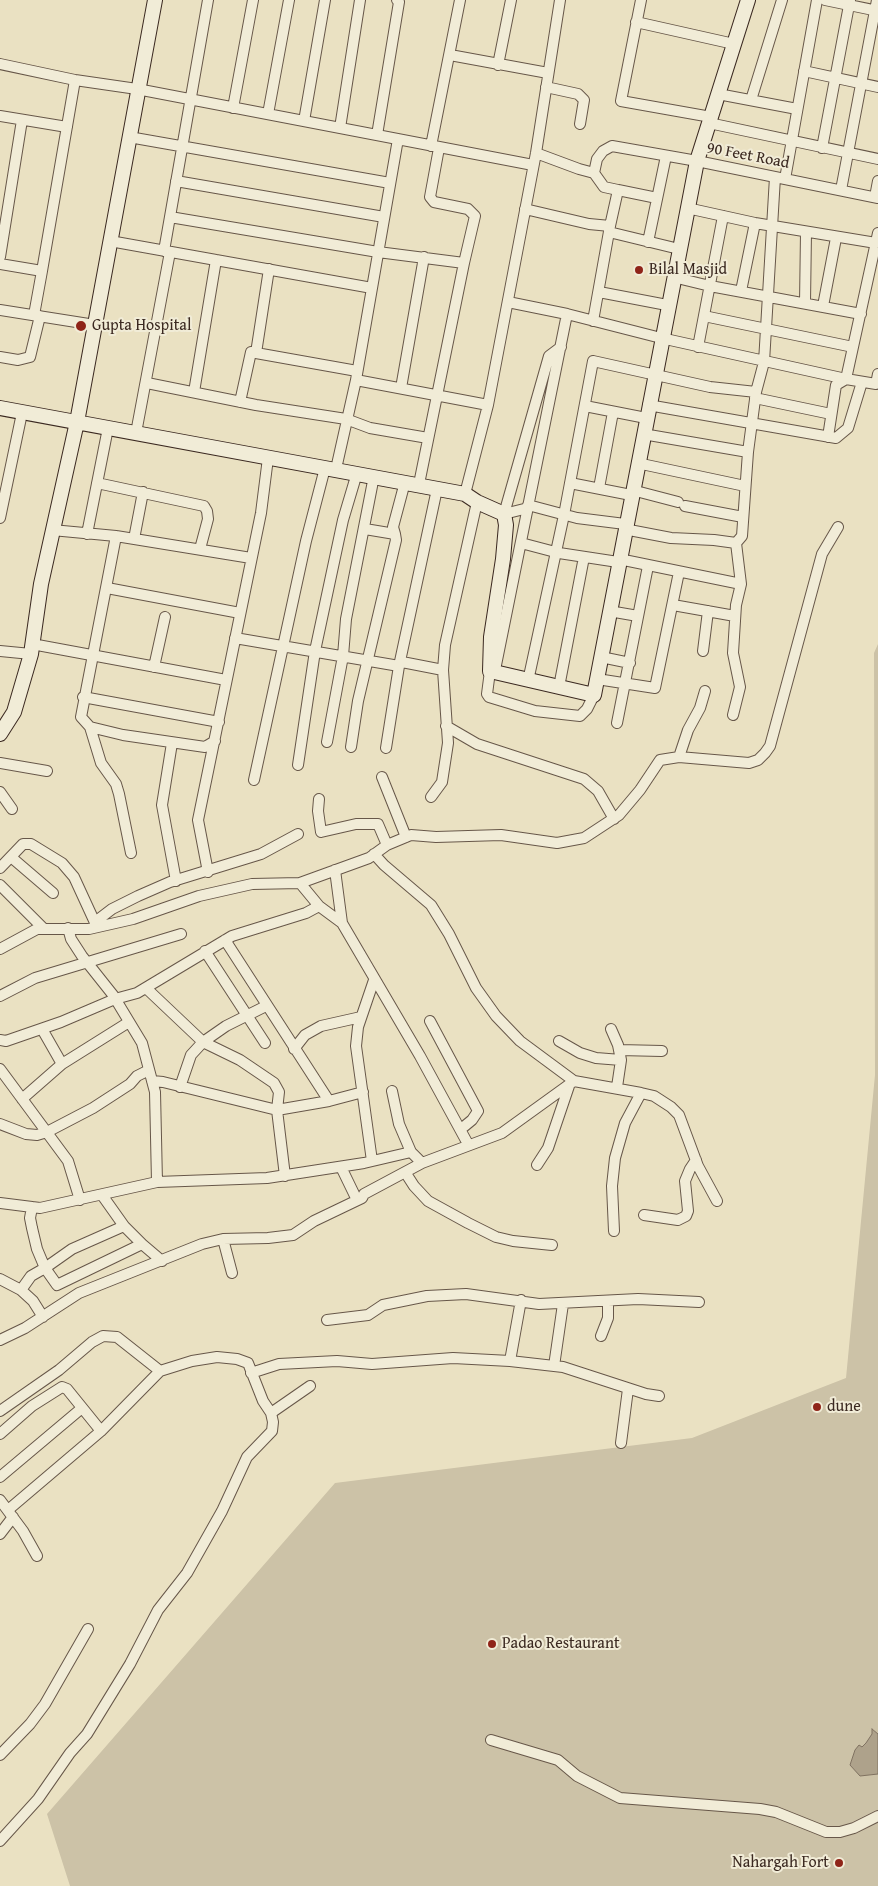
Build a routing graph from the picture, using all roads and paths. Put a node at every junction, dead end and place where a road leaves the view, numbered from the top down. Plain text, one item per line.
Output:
1 (155, 0) edge
2 (208, 0) edge
3 (253, 0) edge
4 (289, 0) edge
5 (326, 0) edge
6 (360, 0) edge
7 (397, 0) edge
8 (460, 0) edge
9 (511, 0) edge
10 (560, 0) edge
11 (641, 0) edge
12 (748, 0) edge
13 (782, 0) edge
14 (817, 0) edge
15 (825, 0) edge
16 (850, 2) edge
17 (876, 7) edge
18 (636, 22) junction
19 (734, 44) junction
20 (450, 55) junction
21 (0, 64) edge
22 (498, 65) junction
23 (804, 71) junction
24 (548, 73) junction
25 (835, 78) junction
26 (75, 80) junction
27 (861, 83) junction
28 (546, 87) junction
29 (878, 87) edge
30 (137, 89) junction
31 (718, 94) junction
32 (191, 100) junction
33 (751, 100) junction
34 (233, 108) junction
35 (797, 109) junction
36 (268, 114) junction
37 (0, 116) edge
38 (22, 120) junction
39 (710, 120) junction
40 (304, 121) junction
41 (580, 124) dead end
42 (67, 128) junction
43 (340, 128) junction
44 (377, 135) junction
45 (129, 137) junction
46 (398, 139) junction
47 (792, 141) junction
48 (182, 146) junction
49 (435, 147) junction
50 (822, 148) junction
51 (848, 153) junction
52 (666, 156) junction
53 (878, 159) edge
54 (534, 160) junction
55 (697, 161) junction
56 (594, 172) junction
57 (780, 178) junction
58 (176, 181) junction
59 (878, 181) edge
60 (390, 183) junction
61 (618, 190) junction
62 (840, 190) junction
63 (876, 197) edge
64 (657, 198) junction
65 (687, 208) junction
66 (525, 209) junction
67 (723, 216) junction
68 (170, 217) junction
69 (384, 217) junction
70 (755, 223) junction
71 (773, 226) junction
72 (609, 229) junction
73 (806, 232) junction
74 (836, 238) junction
75 (877, 238) edge
76 (110, 241) junction
77 (648, 242) junction
78 (679, 249) junction
79 (167, 251) junction
80 (378, 252) junction
81 (0, 257) edge
82 (424, 257) junction
83 (216, 260) junction
84 (464, 263) junction
85 (0, 264) edge
86 (268, 269) junction
87 (42, 271) junction
88 (673, 277) junction
89 (710, 286) junction
90 (372, 288) junction
91 (599, 292) junction
92 (741, 292) junction
93 (769, 296) junction
94 (508, 302) junction
95 (805, 303) junction
96 (668, 306) junction
97 (823, 306) junction
98 (0, 310) edge
99 (567, 314) junction
100 (861, 314) junction
101 (37, 316) junction
102 (704, 316) junction
103 (593, 321) junction
104 (95, 325) junction
105 (767, 328) junction
106 (661, 338) junction
107 (561, 347) junction
108 (698, 347) junction
109 (853, 347) junction
110 (256, 353) junction
111 (0, 357) edge
112 (764, 362) junction
113 (878, 374) edge
114 (356, 375) junction
115 (654, 375) junction
116 (846, 379) junction
117 (862, 382) junction
118 (147, 383) junction
119 (401, 388) junction
120 (194, 392) junction
121 (437, 395) junction
122 (756, 395) junction
123 (240, 402) junction
124 (488, 405) junction
125 (585, 406) junction
126 (0, 408) edge
127 (647, 411) junction
128 (613, 412) junction
129 (22, 413) junction
130 (831, 414) junction
131 (346, 419) junction
132 (77, 422) junction
133 (752, 423) junction
134 (108, 428) junction
135 (136, 433) junction
136 (643, 434) junction
137 (828, 436) junction
138 (428, 438) junction
139 (748, 452) junction
140 (268, 458) junction
141 (637, 463) junction
142 (331, 469) junction
143 (357, 473) junction
144 (374, 476) junction
145 (97, 483) junction
146 (412, 483) junction
147 (570, 483) junction
148 (745, 486) junction
149 (599, 488) junction
150 (437, 489) junction
151 (144, 492) junction
152 (631, 493) junction
153 (471, 498) junction
154 (1, 505) edge
155 (528, 507) junction
156 (504, 514) junction
157 (564, 515) junction
158 (0, 518) edge
159 (743, 518) junction
160 (625, 527) junction
161 (838, 527) dead end
162 (365, 529) junction
163 (52, 530) junction
164 (87, 534) junction
165 (395, 534) junction
166 (116, 536) junction
167 (134, 539) junction
168 (521, 543) junction
169 (736, 543) junction
170 (200, 548) junction
171 (554, 552) junction
172 (584, 557) junction
173 (251, 558) junction
174 (619, 560) junction
175 (648, 566) junction
176 (679, 572) junction
177 (741, 584) junction
178 (107, 588) junction
179 (673, 605) junction
180 (609, 611) junction
181 (708, 611) junction
182 (240, 613) junction
183 (638, 616) junction
184 (736, 616) junction
185 (165, 617) dead end
186 (235, 638) junction
187 (283, 646) junction
188 (31, 649) junction
189 (0, 651) edge
190 (315, 651) junction
191 (703, 651) dead end
192 (92, 656) junction
193 (343, 656) junction
194 (601, 657) junction
195 (369, 662) junction
196 (630, 663) junction
197 (401, 664) junction
198 (154, 667) junction
199 (443, 670) junction
200 (492, 672) junction
201 (597, 679) junction
202 (226, 680) junction
203 (528, 681) junction
204 (626, 685) junction
205 (559, 688) junction
206 (705, 691) dead end
207 (594, 695) junction
208 (83, 697) junction
209 (733, 715) dead end
210 (219, 722) junction
211 (617, 723) dead end
212 (446, 726) junction
213 (90, 727) junction
214 (0, 734) edge
215 (215, 741) junction
216 (327, 742) dead end
217 (172, 743) junction
218 (351, 747) dead end
219 (386, 748) dead end
220 (678, 758) junction
221 (0, 763) edge
222 (298, 765) dead end
223 (48, 771) dead end
224 (382, 776) dead end
225 (254, 780) dead end
226 (0, 792) edge
227 (431, 797) dead end
228 (319, 799) dead end
229 (12, 809) dead end
230 (614, 819) junction
231 (298, 834) dead end
232 (406, 837) junction
233 (387, 845) junction
234 (131, 853) dead end
235 (374, 854) junction
236 (11, 857) junction
237 (0, 868) edge
238 (335, 870) junction
239 (208, 872) junction
240 (176, 881) junction
241 (300, 883) junction
242 (0, 885) edge
243 (53, 893) dead end
244 (319, 906) junction
245 (342, 923) junction
246 (96, 925) junction
247 (43, 928) junction
248 (68, 928) junction
249 (181, 934) dead end
250 (225, 940) junction
251 (0, 949) edge
252 (205, 951) junction
253 (85, 960) junction
254 (374, 980) junction
255 (146, 988) junction
256 (0, 996) edge
257 (115, 999) junction
258 (266, 1006) junction
259 (248, 1014) junction
260 (361, 1017) junction
261 (430, 1021) dead end
262 (129, 1022) junction
263 (42, 1029) junction
264 (611, 1029) dead end
265 (0, 1040) edge
266 (559, 1041) dead end
267 (202, 1042) junction
268 (265, 1043) dead end
269 (294, 1049) junction
270 (662, 1051) dead end
271 (620, 1055) junction
272 (62, 1064) junction
273 (0, 1069) edge
274 (149, 1070) junction
275 (152, 1081) junction
276 (572, 1083) junction
277 (180, 1087) junction
278 (618, 1087) junction
279 (392, 1091) dead end
280 (363, 1092) junction
281 (641, 1093) junction
282 (22, 1099) junction
283 (329, 1101) junction
284 (277, 1110) junction
285 (0, 1124) edge
286 (461, 1129) junction
287 (47, 1132) junction
288 (468, 1144) junction
289 (411, 1152) junction
290 (696, 1160) junction
291 (372, 1161) junction
292 (422, 1163) junction
293 (538, 1165) dead end
294 (341, 1167) junction
295 (405, 1172) junction
296 (285, 1176) junction
297 (157, 1182) junction
298 (102, 1195) junction
299 (80, 1200) junction
300 (357, 1200) junction
301 (718, 1201) dead end
302 (0, 1204) edge
303 (32, 1207) junction
304 (644, 1215) dead end
305 (124, 1226) junction
306 (614, 1231) dead end
307 (223, 1238) junction
308 (142, 1244) junction
309 (552, 1245) dead end
310 (162, 1260) junction
311 (45, 1268) junction
312 (232, 1273) dead end
313 (0, 1279) edge
314 (21, 1290) junction
315 (521, 1300) junction
316 (608, 1301) junction
317 (699, 1302) dead end
318 (563, 1304) junction
319 (43, 1317) junction
320 (327, 1320) dead end
321 (600, 1336) dead end
322 (0, 1340) edge
323 (510, 1361) junction
324 (554, 1366) junction
325 (160, 1371) junction
326 (252, 1373) junction
327 (310, 1386) dead end
328 (628, 1389) junction
329 (659, 1396) dead end
330 (12, 1404) junction
331 (82, 1408) junction
332 (0, 1411) edge
333 (271, 1413) junction
334 (22, 1415) junction
335 (100, 1431) junction
336 (0, 1434) edge
337 (621, 1443) dead end
338 (0, 1477) edge
339 (0, 1500) edge
340 (11, 1514) junction
341 (0, 1534) edge
342 (37, 1556) dead end
343 (88, 1629) dead end
344 (491, 1740) dead end
345 (0, 1755) edge
346 (878, 1816) edge
347 (0, 1841) edge

1 - 30 street
2 - 32 street
3 - 34 street
4 - 36 street
5 - 40 street
6 - 43 street
7 - 44 street
8 - 20 street
9 - 22 street
10 - 24 street
10 - 54 street
11 - 18 street
12 - 19 street
13 - 33 street
14 - 23 street
15 - 16 street
16 - 17 street
16 - 25 street
17 - 27 street
18 - 19 street
18 - 39 street
19 - 31 street
20 - 22 street
20 - 49 street
21 - 26 street
22 - 24 street
23 - 25 street
23 - 35 street
24 - 28 street
25 - 27 street
25 - 50 street
26 - 30 street
26 - 42 street
27 - 29 street
27 - 51 street
28 - 41 street
28 - 54 street
30 - 32 street
30 - 45 street
31 - 33 street
31 - 39 street
32 - 34 street
32 - 48 street
33 - 35 street
34 - 36 street
35 - 47 street
36 - 40 street
37 - 38 street
38 - 42 street
38 - 81 street
39 - 47 street
39 - 55 street
40 - 43 street
42 - 87 street
43 - 44 street
44 - 46 street
45 - 48 street
45 - 76 street
46 - 49 street
46 - 60 street
47 - 50 street
47 - 57 street
48 - 58 street
48 - 60 street
49 - 54 street
49 - 84 street
50 - 51 street
51 - 53 street
51 - 62 street
52 - 55 street, 90 Feet Road
52 - 56 street, 90 Feet Road
52 - 64 street
54 - 56 street
54 - 66 street
55 - 57 street, 90 Feet Road
55 - 65 street
56 - 61 street
57 - 62 street, 90 Feet Road
57 - 71 street
58 - 68 street
58 - 69 street
59 - 63 street
60 - 69 street
61 - 64 street
61 - 72 street
62 - 63 street, 90 Feet Road
64 - 77 street
65 - 67 street
65 - 78 street
66 - 72 street
66 - 94 street
67 - 70 street
67 - 89 street
68 - 79 street
68 - 80 street
69 - 80 street
70 - 71 street
70 - 92 street
71 - 73 street
71 - 93 street
72 - 77 street
72 - 91 street
73 - 74 street
73 - 95 street
74 - 75 street
74 - 97 street
75 - 100 street
76 - 79 street
76 - 104 street
77 - 78 street
78 - 88 street
79 - 83 street
79 - 118 street
80 - 82 street
80 - 90 street
82 - 84 street
82 - 119 street
83 - 86 street
83 - 120 street
84 - 121 street
85 - 87 street
86 - 90 street
86 - 110 street
87 - 101 street
88 - 89 street
88 - 96 street
89 - 92 street
89 - 102 street
90 - 114 street
91 - 96 street
91 - 103 street
92 - 93 street
93 - 95 street
93 - 105 street
94 - 99 street
94 - 124 street
95 - 97 street
96 - 106 street
97 - 100 street
98 - 101 street
99 - 103 street
99 - 107 street
100 - 109 street
101 - 104 street
101 - 111 street
102 - 105 street
102 - 108 street
103 - 106 street
104 - 132 street
105 - 109 street
105 - 112 street
106 - 108 street
106 - 115 street
107 - 155 street
107 - 156 street
108 - 112 street
109 - 116 street
110 - 114 street
110 - 123 street
112 - 116 street
112 - 122 street
113 - 117 street
114 - 119 street
114 - 131 street
115 - 122 street
115 - 125 street
115 - 127 street
116 - 117 street
116 - 130 street
117 - 137 street
118 - 120 street
118 - 135 street
119 - 121 street
120 - 123 street
121 - 124 street
121 - 138 street
122 - 130 street
122 - 133 street
123 - 131 street
124 - 153 street
125 - 128 street
125 - 147 street
126 - 129 street
127 - 128 street
127 - 133 street
127 - 136 street
128 - 149 street
129 - 132 street
129 - 154 street
130 - 137 street
131 - 138 street
131 - 142 street
132 - 134 street
132 - 163 street
133 - 137 street
133 - 139 street
134 - 135 street
134 - 145 street
135 - 140 street
136 - 139 street
136 - 141 street
138 - 146 street
139 - 148 street
140 - 142 street
140 - 173 street
141 - 148 street
141 - 152 street
142 - 143 street
142 - 187 street
143 - 144 street
143 - 190 street
144 - 146 street
144 - 162 street
145 - 151 street
145 - 164 street
146 - 150 street
146 - 165 street
147 - 149 street
147 - 157 street
148 - 159 street
149 - 152 street
150 - 153 street
150 - 197 street
151 - 167 street
151 - 170 street
152 - 159 street
152 - 160 street
153 - 156 street
153 - 199 street
154 - 158 street
155 - 156 street
155 - 157 street
155 - 168 street
156 - 200 street
157 - 160 street
157 - 171 street
159 - 169 street
160 - 169 street
160 - 174 street
161 - 220 street
162 - 165 street
162 - 193 street
163 - 164 street
163 - 188 street
164 - 166 street
165 - 195 street
166 - 167 street
166 - 178 street
167 - 170 street
168 - 171 street
168 - 200 street
169 - 177 street
170 - 173 street
171 - 172 street
171 - 203 street
172 - 174 street
172 - 205 street
173 - 182 street
174 - 175 street
174 - 180 street
175 - 176 street
175 - 183 street
176 - 177 street
176 - 179 street
177 - 184 street
178 - 182 street
178 - 192 street
179 - 181 street
179 - 204 street
180 - 183 street
180 - 194 street
181 - 184 street
181 - 191 street
182 - 186 street
183 - 196 street
184 - 209 street
185 - 198 street
186 - 187 street
186 - 202 street
187 - 190 street
187 - 225 street
188 - 189 street
188 - 192 street
188 - 214 street
190 - 193 street
190 - 222 street
192 - 198 street
192 - 208 street
193 - 195 street
193 - 216 street
194 - 196 street
194 - 201 street
195 - 197 street
195 - 218 street
196 - 204 street
197 - 199 street
197 - 219 street
198 - 202 street
199 - 212 street
200 - 203 street
200 - 207 street
201 - 204 street
201 - 207 street
202 - 210 street
203 - 205 street
204 - 211 street
205 - 207 street
206 - 220 street
208 - 210 street
208 - 213 street
210 - 215 street
212 - 227 street
212 - 230 street
213 - 217 street
213 - 234 street
215 - 217 street
215 - 239 street
217 - 240 street
220 - 230 street
221 - 223 street
224 - 232 street
226 - 229 street
228 - 233 street
230 - 232 street
231 - 239 street
232 - 233 street
233 - 235 street
235 - 238 street
235 - 276 street
236 - 237 street
236 - 243 street
236 - 246 street
238 - 241 street
238 - 245 street
239 - 240 street
240 - 246 street
241 - 244 street
241 - 246 street
242 - 247 street
244 - 245 street
244 - 250 street
245 - 254 street
246 - 248 street
247 - 248 street
247 - 251 street
248 - 253 street
249 - 253 street
250 - 252 street
250 - 258 street
252 - 255 street
252 - 259 street
253 - 256 street
253 - 257 street
254 - 260 street
254 - 286 street
255 - 257 street
255 - 267 street
257 - 262 street
257 - 263 street
258 - 259 street
258 - 269 street
259 - 267 street
259 - 268 street
260 - 269 street
260 - 280 street
261 - 286 street
262 - 272 street
262 - 274 street
263 - 265 street
263 - 272 street
264 - 271 street
266 - 271 street
267 - 277 street
267 - 284 street
269 - 283 street
270 - 271 street
271 - 278 street
272 - 282 street
273 - 282 street
274 - 275 street
274 - 287 street
275 - 277 street
275 - 297 street
276 - 278 street
276 - 288 street
276 - 293 street
277 - 284 street
278 - 281 street
279 - 289 street
280 - 283 street
280 - 291 street
281 - 290 street
281 - 306 street
282 - 287 street
283 - 284 street
284 - 296 street
285 - 287 street
286 - 288 street
287 - 299 street
288 - 292 street
289 - 291 street
289 - 292 street
290 - 301 street
290 - 304 street
291 - 294 street
292 - 295 street
294 - 296 street
294 - 300 street
295 - 300 street
295 - 309 street
296 - 297 street
297 - 298 street
298 - 299 street
298 - 305 street
299 - 303 street
300 - 307 street
302 - 303 street
303 - 311 street
305 - 308 street
305 - 311 street
307 - 310 street
307 - 312 street
308 - 310 street
308 - 311 street
310 - 319 street
311 - 314 street
313 - 314 street
314 - 319 street
315 - 318 street
315 - 320 street
315 - 323 street
316 - 317 street
316 - 318 street
316 - 321 street
318 - 324 street
319 - 322 street
323 - 324 street
323 - 326 street
324 - 328 street
325 - 326 street
325 - 330 street
325 - 335 street
326 - 333 street
327 - 333 street
328 - 329 street
328 - 337 street
330 - 332 street
330 - 334 street
331 - 334 street
331 - 335 street
331 - 338 street
333 - 347 street
334 - 336 street
335 - 340 street
339 - 340 street
340 - 341 street
340 - 342 street
343 - 345 street
344 - 346 street

